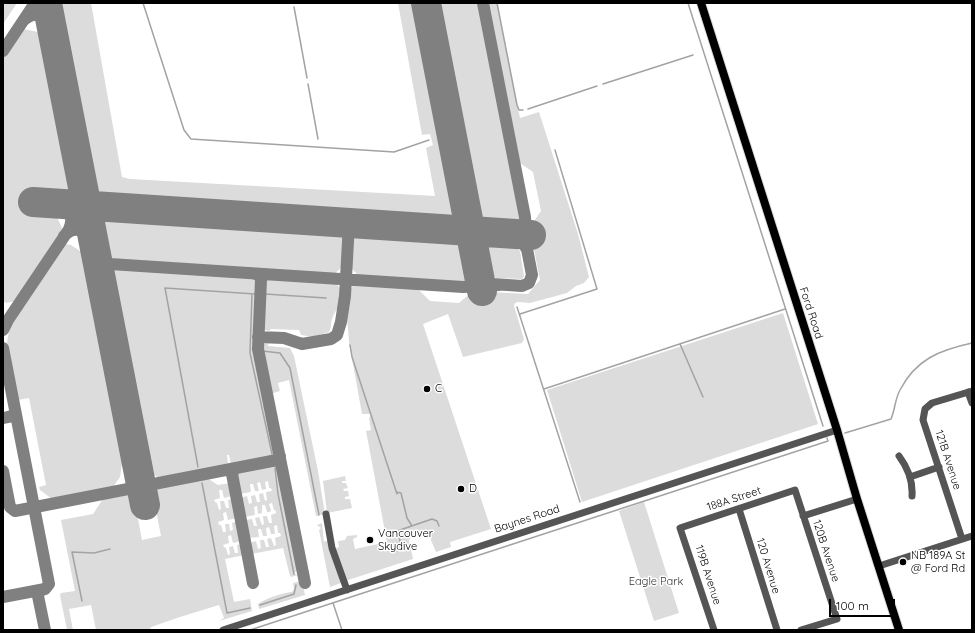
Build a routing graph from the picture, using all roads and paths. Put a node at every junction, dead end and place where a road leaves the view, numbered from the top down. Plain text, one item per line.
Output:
1 (701, 3) edge
2 (970, 391) edge
3 (972, 403) edge
4 (836, 430) junction
5 (899, 456) dead end
6 (939, 467) junction
7 (910, 477) junction
8 (795, 490) joint
9 (912, 496) dead end
10 (856, 499) junction
11 (739, 509) junction
12 (326, 514) dead end
13 (803, 516) junction
14 (680, 528) joint
15 (972, 536) edge
16 (962, 540) junction
17 (879, 566) junction
18 (347, 590) junction
19 (224, 630) edge
20 (714, 630) edge
21 (777, 630) edge
22 (802, 630) edge
23 (899, 630) edge

1 - 4 main road, Ford Road
2 - 3 street
2 - 6 street, 121B Avenue
4 - 10 main road, Ford Road
4 - 18 street, Baynes Road
5 - 7 street
6 - 7 street
6 - 16 street, 121B Avenue
7 - 9 street
8 - 11 street, 188A Street
8 - 13 street, 120B Avenue
10 - 13 street
10 - 17 main road, Ford Road
11 - 14 street, 188A Street
11 - 21 street, 120 Avenue
12 - 18 street
13 - 22 street, 120B Avenue
14 - 20 street, 119B Avenue
15 - 16 street
16 - 17 street
17 - 23 main road, Ford Road
18 - 19 street, Baynes Road

